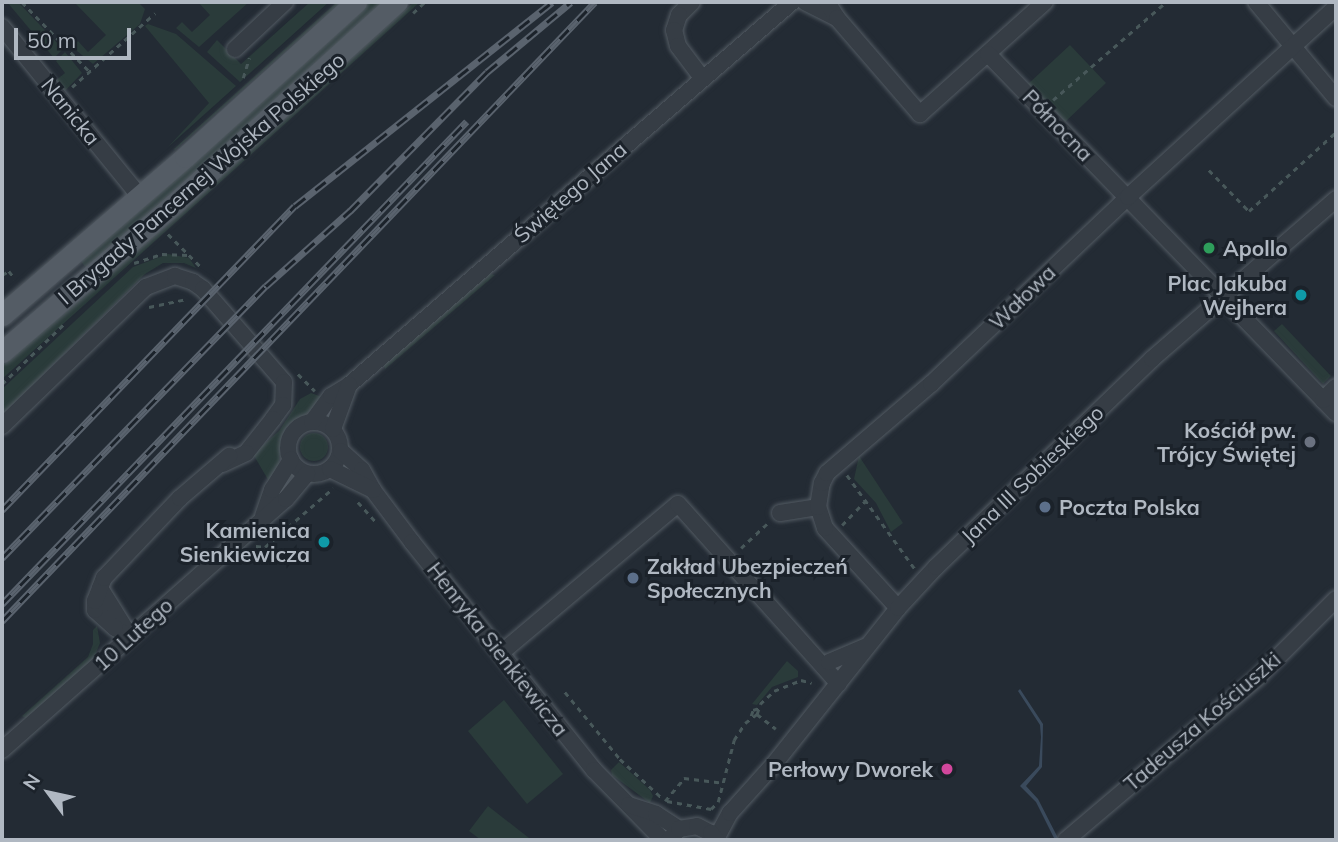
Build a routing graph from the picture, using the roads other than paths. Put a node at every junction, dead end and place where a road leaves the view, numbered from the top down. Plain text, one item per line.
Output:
1 (285, 2) edge
2 (356, 2) edge
3 (397, 2) edge
4 (692, 2) edge
5 (792, 2) edge
6 (805, 2) edge
7 (827, 2) edge
8 (1045, 2) edge
9 (1256, 2) edge
10 (1336, 7) edge
11 (837, 18) junction
12 (2, 27) edge
13 (1293, 46) junction
14 (242, 53) road end
15 (988, 54) junction
16 (703, 79) junction
17 (1336, 98) edge
18 (140, 197) junction
19 (1128, 197) junction
20 (1336, 199) edge
21 (1216, 293) junction
22 (2, 315) edge
23 (2, 352) edge
24 (349, 385) junction
25 (1336, 387) edge
26 (1323, 400) junction
27 (1336, 413) edge
28 (312, 422) junction
29 (2, 426) edge
30 (333, 429) junction
31 (341, 451) junction
32 (290, 460) junction
33 (307, 474) junction
34 (334, 477) junction
35 (373, 490) junction
36 (818, 507) junction
37 (780, 513) road end
38 (263, 516) junction
39 (1336, 600) edge
40 (898, 608) junction
41 (130, 637) junction
42 (868, 646) junction
43 (502, 653) junction
44 (829, 662) dead end
45 (839, 684) junction
46 (2, 751) edge
47 (629, 805) junction
48 (674, 835) edge
49 (712, 836) edge
50 (663, 840) edge
51 (1066, 840) edge

1 - 14 street
2 - 18 main road, I Brygady Pancernej Wojska Polskiego
3 - 23 main road, I Brygady Pancernej Wojska Polskiego
4 - 16 street
5 - 16 street, Świętego Jana
6 - 11 street
7 - 11 street
8 - 15 street
9 - 13 street
10 - 13 street, Wałowa
11 - 15 street
12 - 18 street, Nanicka
13 - 17 street
13 - 19 street, Wałowa
15 - 19 street, Północna
16 - 24 street, Świętego Jana
18 - 22 main road, I Brygady Pancernej Wojska Polskiego
19 - 21 street, Północna
19 - 36 street, Wałowa
20 - 21 street
21 - 26 street
21 - 40 street, Jana III Sobieskiego
24 - 28 street, Świętego Jana
24 - 30 street, Świętego Jana
25 - 26 street
26 - 27 street
28 - 30 street
28 - 32 street
29 - 41 street
30 - 31 street
31 - 34 street
31 - 35 street, Henryka Sienkiewicza
32 - 33 street
32 - 38 street, 10 Lutego
33 - 34 street
33 - 38 street, 10 Lutego
34 - 35 street, Henryka Sienkiewicza
35 - 43 street, Henryka Sienkiewicza
36 - 37 street
36 - 40 street
38 - 41 street, 10 Lutego
39 - 51 street, Tadeusza Kościuszki
40 - 42 street, Jana III Sobieskiego
41 - 46 street, 10 Lutego
42 - 44 street, Jana III Sobieskiego
42 - 45 street, Jana III Sobieskiego
43 - 45 street
43 - 47 street, Henryka Sienkiewicza
45 - 49 street, Jana III Sobieskiego
47 - 48 street, Henryka Sienkiewicza
47 - 50 street, Henryka Sienkiewicza
48 - 49 street

